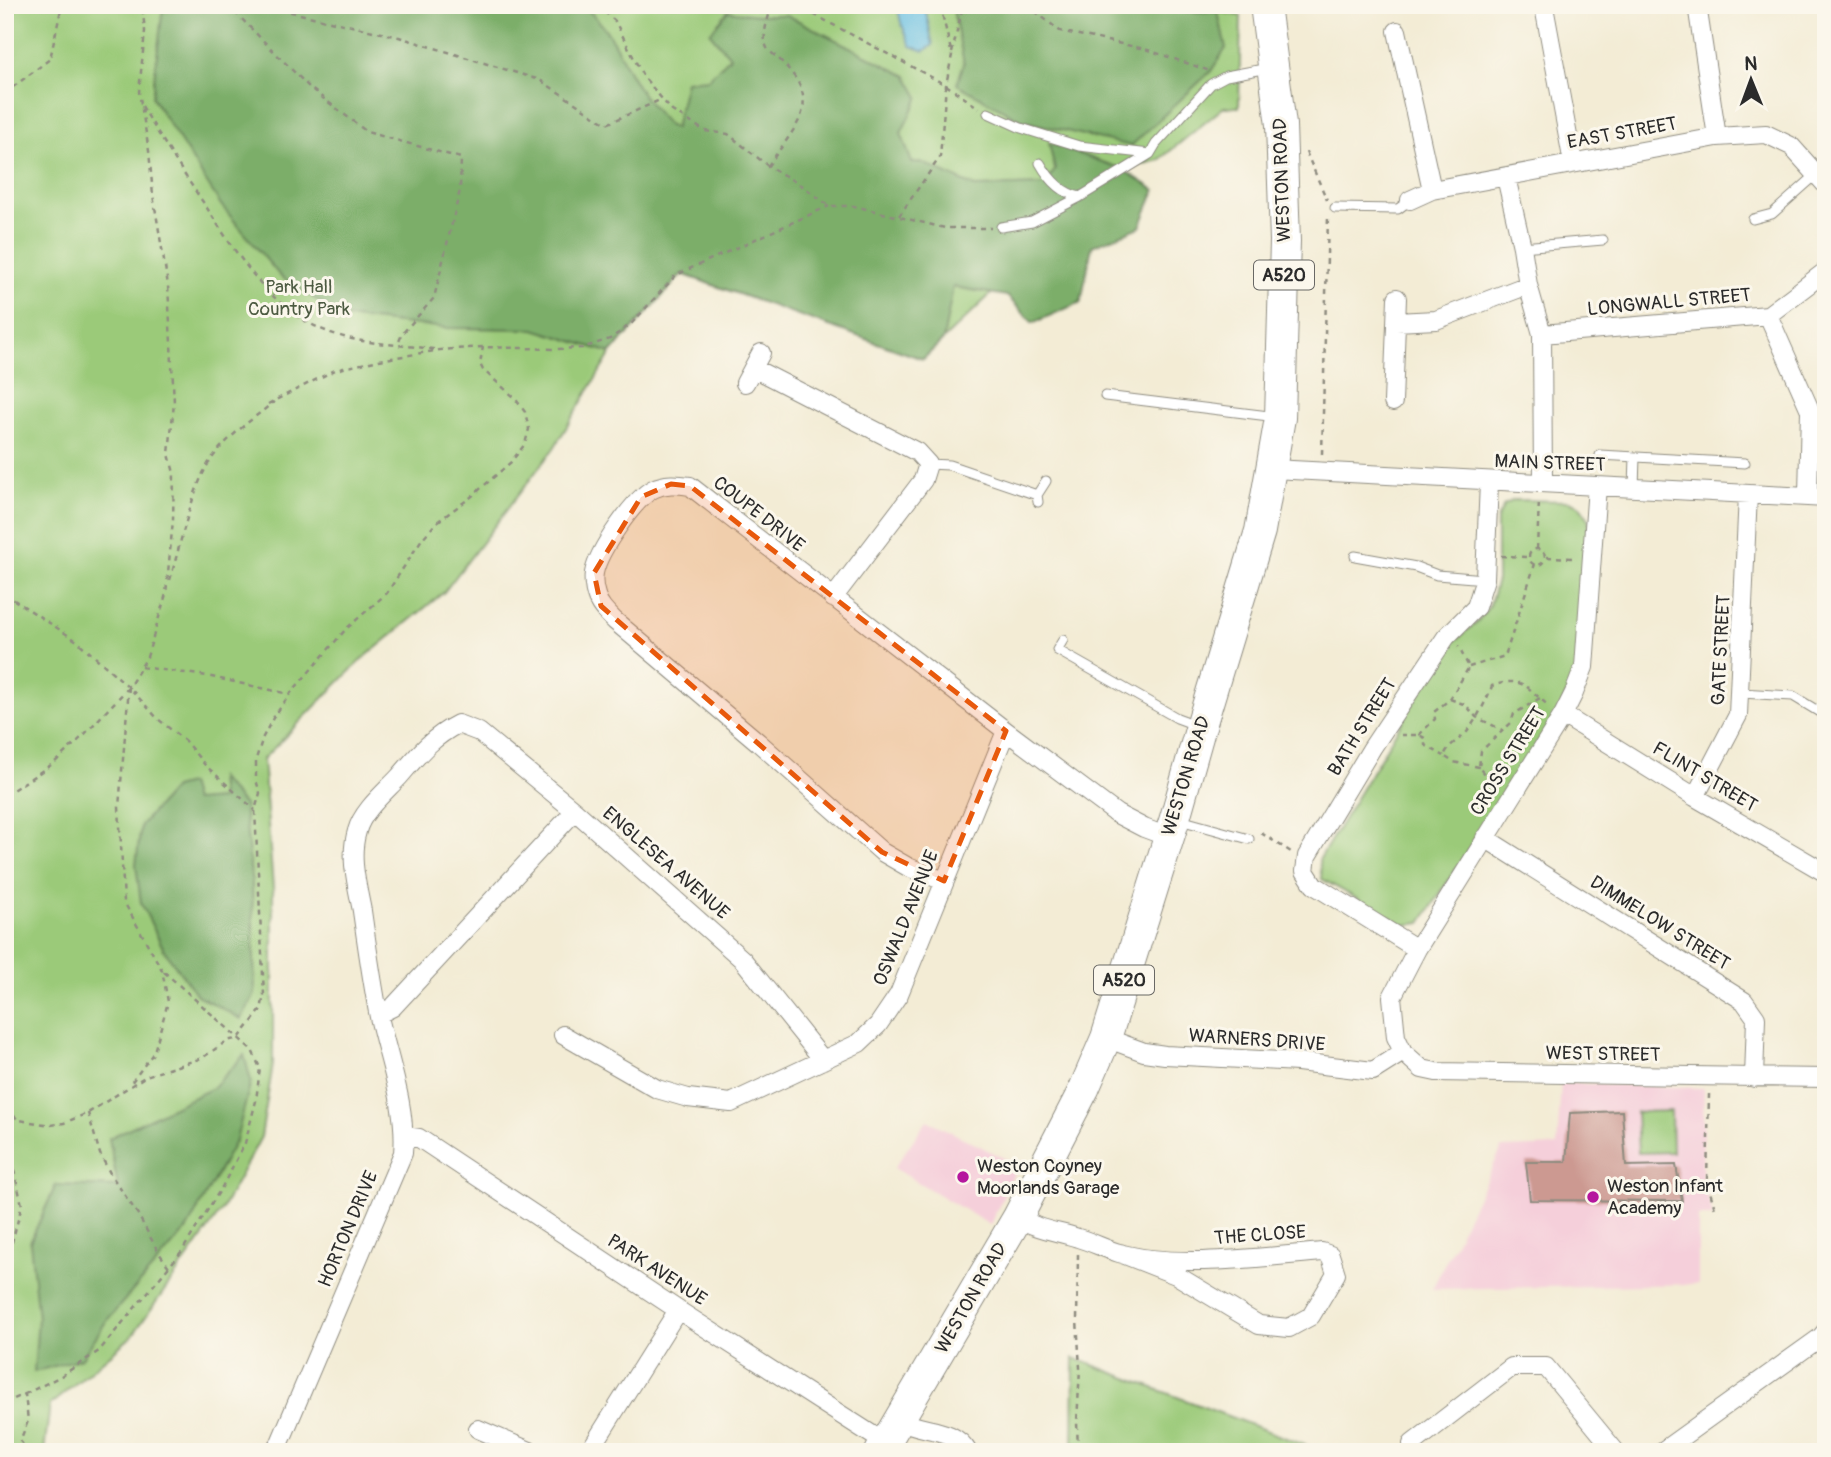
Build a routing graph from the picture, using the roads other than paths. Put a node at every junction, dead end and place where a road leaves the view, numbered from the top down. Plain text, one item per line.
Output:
1 (1265, 5) edge
2 (1697, 5) edge
3 (1545, 12) dead end
4 (1397, 31) dead end
5 (1275, 74) junction
6 (988, 113) road end
7 (1717, 137) junction
8 (1150, 154) junction
9 (1040, 163) dead end
10 (1573, 163) junction
11 (1506, 177) junction
12 (1821, 180) edge
13 (1432, 190) junction
14 (1080, 197) junction
15 (1410, 200) joint
16 (1331, 205) road end
17 (1753, 219) dead end
18 (1001, 227) road end
19 (1603, 240) dead end
20 (1522, 247) junction
21 (1826, 271) edge
22 (1528, 285) junction
23 (1397, 298) dead end
24 (1768, 315) junction
25 (1396, 321) junction
26 (1542, 334) junction
27 (753, 368) dead end
28 (1105, 396) dead end
29 (1393, 402) dead end
30 (1280, 418) junction
31 (1600, 455) dead end
32 (1635, 457) junction
33 (1745, 463) dead end
34 (928, 464) junction
35 (1273, 469) junction
36 (1046, 481) dead end
37 (1489, 482) junction
38 (1541, 483) junction
39 (1597, 486) junction
40 (1634, 488) junction
41 (1748, 494) junction
42 (1817, 497) edge
43 (1355, 556) dead end
44 (1485, 579) junction
45 (833, 598) junction
46 (1063, 640) dead end
47 (1741, 693) junction
48 (1563, 715) junction
49 (1826, 716) edge
50 (458, 724) joint
51 (1200, 726) junction
52 (1006, 731) junction
53 (1695, 797) junction
54 (575, 811) junction
55 (1172, 827) junction
56 (1485, 838) junction
57 (1249, 839) dead end
58 (1826, 873) edge
59 (944, 881) junction
60 (1417, 949) junction
61 (379, 1014) junction
62 (563, 1035) dead end
63 (1105, 1038) junction
64 (1399, 1045) junction
65 (822, 1060) junction
66 (1754, 1078) junction
67 (1826, 1078) edge
68 (404, 1136) junction
69 (1018, 1217) junction
70 (1120, 1254) junction
71 (678, 1310) junction
72 (1826, 1331) edge
73 (478, 1429) dead end
74 (889, 1438) edge
75 (1412, 1444) dead end
76 (276, 1452) edge
77 (532, 1452) edge
78 (589, 1452) edge
79 (968, 1452) edge
80 (1616, 1452) edge
81 (1661, 1452) edge

1 - 5 highway, A520
2 - 7 street
3 - 10 street
4 - 13 street
5 - 8 lane
5 - 30 highway, WESTON ROAD / A520
6 - 8 lane
7 - 10 street, EAST STREET
7 - 12 street, EAST STREET
8 - 14 lane
9 - 14 lane
10 - 11 street, EAST STREET
11 - 13 street, EAST STREET
11 - 20 street
12 - 17 lane
13 - 15 street, EAST STREET
14 - 18 lane
15 - 16 lane
19 - 20 lane
20 - 22 street
21 - 24 street, LONGWALL STREET
22 - 25 street
22 - 26 street
23 - 25 street
24 - 26 street, LONGWALL STREET
24 - 42 street
25 - 29 street
26 - 38 street
27 - 34 street
28 - 30 lane
30 - 35 highway, WESTON ROAD / A520
31 - 32 lane
32 - 33 lane
32 - 40 lane
34 - 36 lane
34 - 45 street
35 - 37 street, MAIN STREET
35 - 51 highway, WESTON ROAD / A520
37 - 38 street, MAIN STREET
37 - 44 street, BATH STREET
38 - 39 street, MAIN STREET
39 - 40 street, MAIN STREET
39 - 48 street, CROSS STREET
40 - 41 street, MAIN STREET
41 - 42 street, MAIN STREET
41 - 47 street, GATE STREET
43 - 44 lane
44 - 60 street, BATH STREET
45 - 52 street, COUPE DRIVE
45 - 59 street, COUPE DRIVE
46 - 51 lane
47 - 49 lane
47 - 53 street, GATE STREET
48 - 53 street, FLINT STREET
48 - 56 street, CROSS STREET
50 - 54 street, ENGLESEA AVENUE
50 - 61 street, HORTON DRIVE
51 - 55 highway, WESTON ROAD / A520
52 - 55 street, COUPE DRIVE
52 - 59 street, OSWALD AVENUE
53 - 58 street, FLINT STREET
54 - 61 street
54 - 65 street, ENGLESEA AVENUE
55 - 57 lane
55 - 63 highway, WESTON ROAD / A520
56 - 60 street, CROSS STREET
56 - 66 street, DIMMELOW STREET
59 - 65 street, OSWALD AVENUE
60 - 64 street, CROSS STREET
61 - 68 street, HORTON DRIVE
62 - 65 street, OSWALD AVENUE
63 - 64 street, WARNERS DRIVE
63 - 69 highway, WESTON ROAD / A520
64 - 66 street, WEST STREET
66 - 67 street, WEST STREET
68 - 71 street, PARK AVENUE
68 - 76 street, HORTON DRIVE
69 - 70 street, THE CLOSE
69 - 74 highway, WESTON ROAD / A520
70 - 70 street, THE CLOSE
71 - 74 street, PARK AVENUE
71 - 78 street
72 - 81 street
73 - 77 street
74 - 79 street
75 - 80 street

